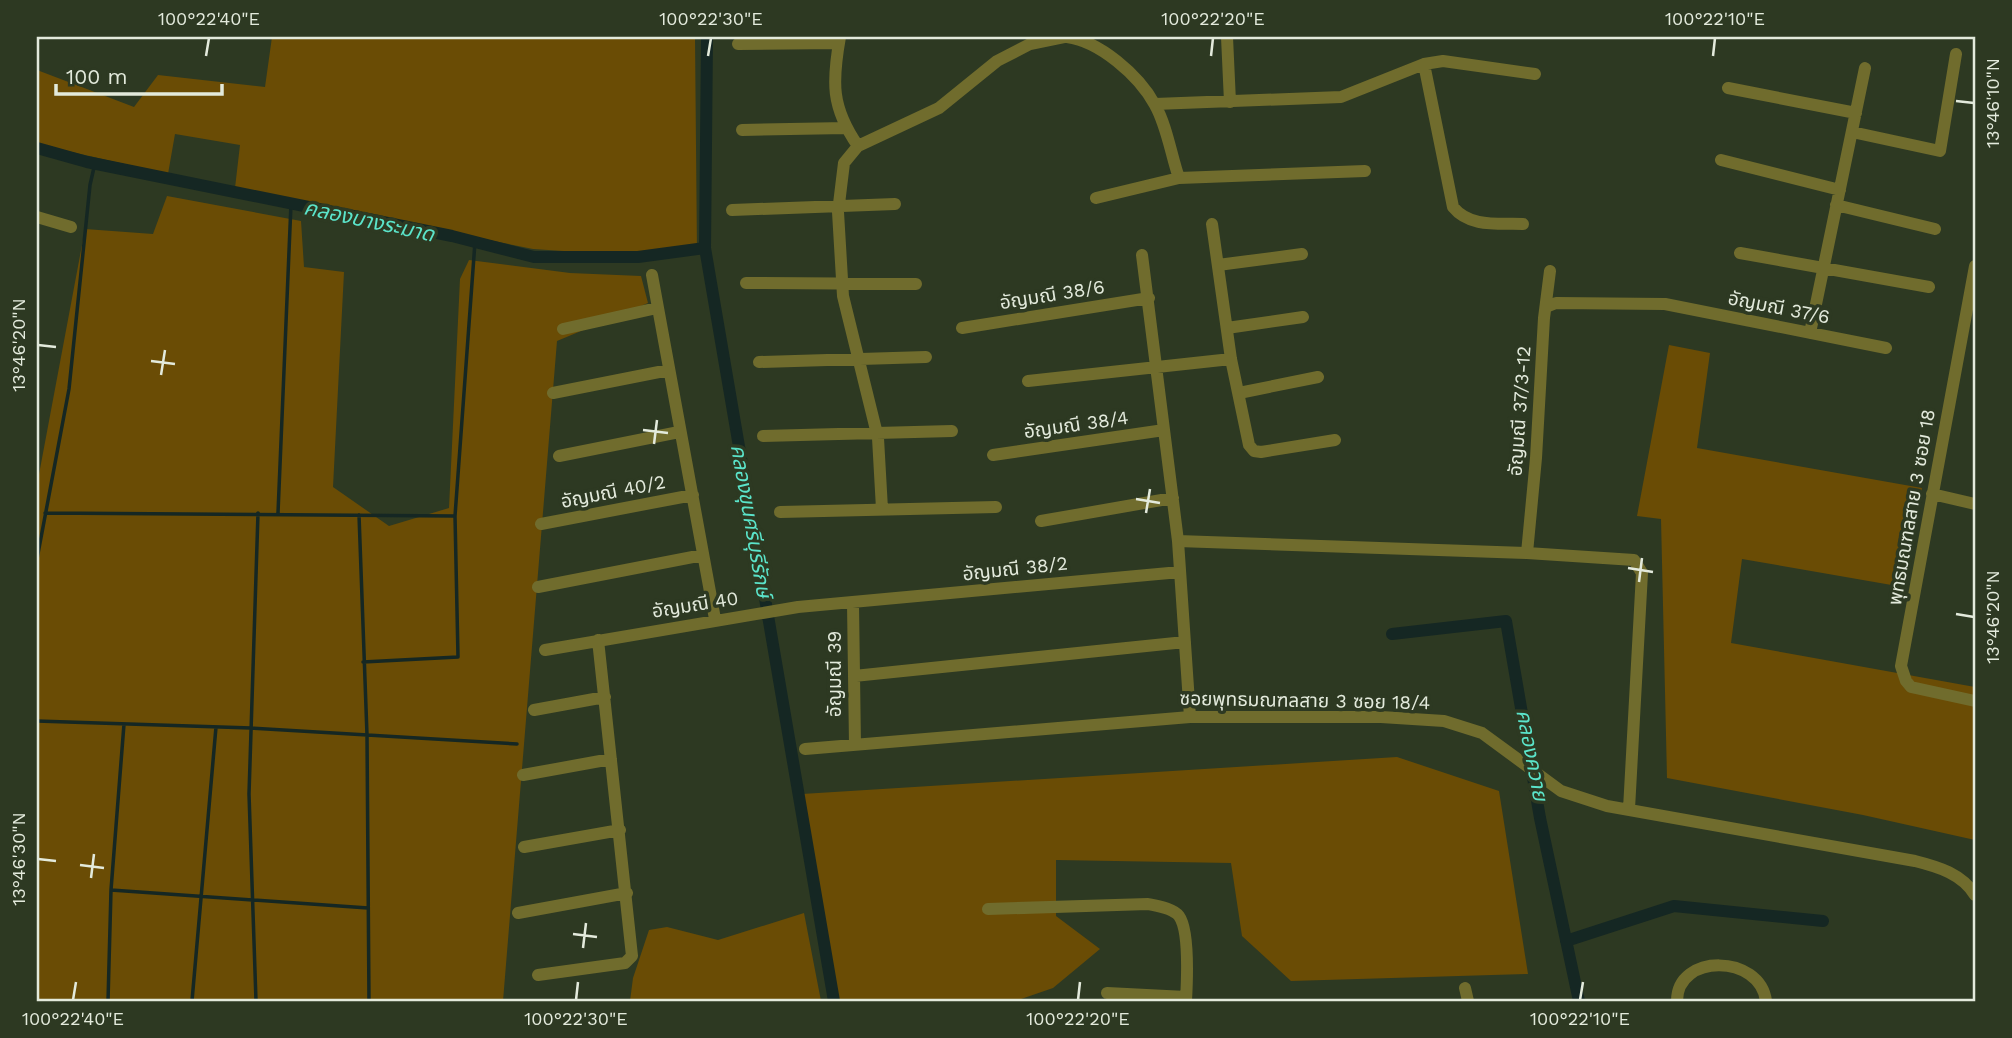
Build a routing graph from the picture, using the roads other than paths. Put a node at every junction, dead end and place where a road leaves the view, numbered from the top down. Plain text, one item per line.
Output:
1 (1065, 37) edge
2 (1227, 37) edge
3 (839, 40) edge
4 (1029, 40) edge
5 (1097, 40) edge
6 (738, 44) dead end
7 (1956, 54) dead end
8 (1424, 64) junction
9 (1865, 68) dead end
10 (1535, 74) dead end
11 (1728, 88) dead end
12 (1230, 102) junction
13 (1155, 104) junction
14 (1856, 113) junction
15 (846, 128) junction
16 (742, 130) dead end
17 (1852, 132) junction
18 (858, 146) junction
19 (1721, 160) dead end
20 (1364, 171) dead end
21 (1179, 178) junction
22 (1840, 190) junction
23 (1096, 198) dead end
24 (895, 204) dead end
25 (1836, 205) junction
26 (838, 206) junction
27 (732, 210) dead end
28 (38, 222) edge
29 (1212, 224) dead end
30 (1523, 224) dead end
31 (71, 227) dead end
32 (1935, 229) dead end
33 (1740, 253) dead end
34 (1302, 254) dead end
35 (1142, 255) dead end
36 (1218, 265) junction
37 (1975, 266) edge
38 (1823, 269) junction
39 (1550, 271) dead end
40 (652, 275) dead end
41 (746, 283) dead end
42 (843, 284) junction
43 (916, 284) dead end
44 (1928, 287) dead end
45 (1149, 298) junction
46 (1546, 307) junction
47 (657, 308) junction
48 (1303, 317) dead end
49 (962, 328) dead end
50 (1227, 328) junction
51 (564, 329) dead end
52 (1810, 333) junction
53 (1886, 348) dead end
54 (926, 357) dead end
55 (859, 359) junction
56 (1231, 359) junction
57 (759, 362) dead end
58 (1156, 365) junction
59 (669, 370) junction
60 (1318, 377) dead end
61 (1028, 381) dead end
62 (553, 393) dead end
63 (1239, 393) junction
64 (1164, 430) junction
65 (952, 431) dead end
66 (679, 432) junction
67 (876, 433) junction
68 (763, 436) dead end
69 (1335, 440) dead end
70 (993, 455) dead end
71 (559, 456) dead end
72 (1932, 494) junction
73 (693, 495) junction
74 (1173, 498) junction
75 (1975, 504) edge
76 (996, 507) dead end
77 (882, 509) junction
78 (779, 512) dead end
79 (1041, 521) dead end
80 (541, 524) dead end
81 (1178, 541) junction
82 (1527, 553) junction
83 (704, 555) junction
84 (1180, 572) junction
85 (538, 587) dead end
86 (853, 604) junction
87 (721, 619) junction
88 (598, 640) junction
89 (1185, 642) junction
90 (545, 650) dead end
91 (854, 676) junction
92 (605, 697) junction
93 (1975, 701) edge
94 (534, 710) dead end
95 (1190, 717) junction
96 (855, 745) junction
97 (805, 750) dead end
98 (611, 759) junction
99 (523, 775) dead end
100 (1629, 809) junction
101 (620, 830) junction
102 (524, 847) dead end
103 (627, 893) junction
104 (1975, 895) edge
105 (988, 909) dead end
106 (518, 913) dead end
107 (538, 975) dead end
108 (1107, 993) dead end
109 (1186, 999) edge
110 (1676, 1001) edge
111 (1766, 1001) edge

1 - 4 street
1 - 5 street
2 - 12 street
3 - 6 street
3 - 15 street
4 - 18 street
5 - 13 street
7 - 17 street
8 - 10 street
8 - 12 street
8 - 30 street
9 - 14 street
11 - 14 street
12 - 13 street
13 - 21 street
14 - 17 street
15 - 16 street
15 - 18 street
17 - 22 street
18 - 26 street
19 - 22 street
20 - 21 street
21 - 23 street
22 - 25 street
24 - 26 street
25 - 32 street
25 - 38 street
26 - 27 street
26 - 42 street
28 - 31 street
29 - 36 street
33 - 38 street
34 - 36 street
35 - 45 street
36 - 50 street
37 - 72 street, พุทธมณฑลสาย 3 ซอย 18
38 - 44 street
38 - 52 street
39 - 46 street, อัญมณี 37/3-12
40 - 47 street
41 - 42 street
42 - 43 street
42 - 55 street
45 - 49 street, อัญมณี 38/6
45 - 58 street
46 - 52 street, อัญมณี 37/6
46 - 82 street, อัญมณี 37/3-12
47 - 51 street
47 - 59 street
48 - 50 street
50 - 56 street
52 - 53 street, อัญมณี 37/6
54 - 55 street
55 - 57 street
55 - 67 street
56 - 58 street
56 - 63 street
58 - 61 street
58 - 64 street
59 - 62 street
59 - 66 street
60 - 63 street
63 - 69 street
64 - 70 street, อัญมณี 38/4
64 - 74 street
65 - 67 street
66 - 71 street
66 - 73 street
67 - 68 street
67 - 77 street
72 - 75 street
72 - 93 street, พุทธมณฑลสาย 3 ซอย 18
73 - 80 street, อัญมณี 40/2
73 - 83 street
74 - 79 street
74 - 81 street
76 - 77 street
77 - 78 street
81 - 82 street
81 - 84 street
82 - 100 street
83 - 85 street
83 - 87 street
84 - 86 street, อัญมณี 38/2
84 - 89 street
86 - 87 street, อัญมณี 40
86 - 91 street, อัญมณี 39
87 - 88 street, อัญมณี 40
88 - 90 street, อัญมณี 40
88 - 92 street
89 - 91 street
89 - 95 street
91 - 96 street, อัญมณี 39
92 - 94 street
92 - 98 street
95 - 96 street, ซอยพุทธมณฑลสาย 3 ซอย 18/4
95 - 100 street, ซอยพุทธมณฑลสาย 3 ซอย 18/4
96 - 97 street, ซอยพุทธมณฑลสาย 3 ซอย 18/4
98 - 99 street
98 - 101 street
100 - 104 street, ซอยพุทธมณฑลสาย 3 ซอย 18/4
101 - 102 street
101 - 103 street
103 - 106 street
103 - 107 street
105 - 109 street
108 - 109 street
110 - 111 street

